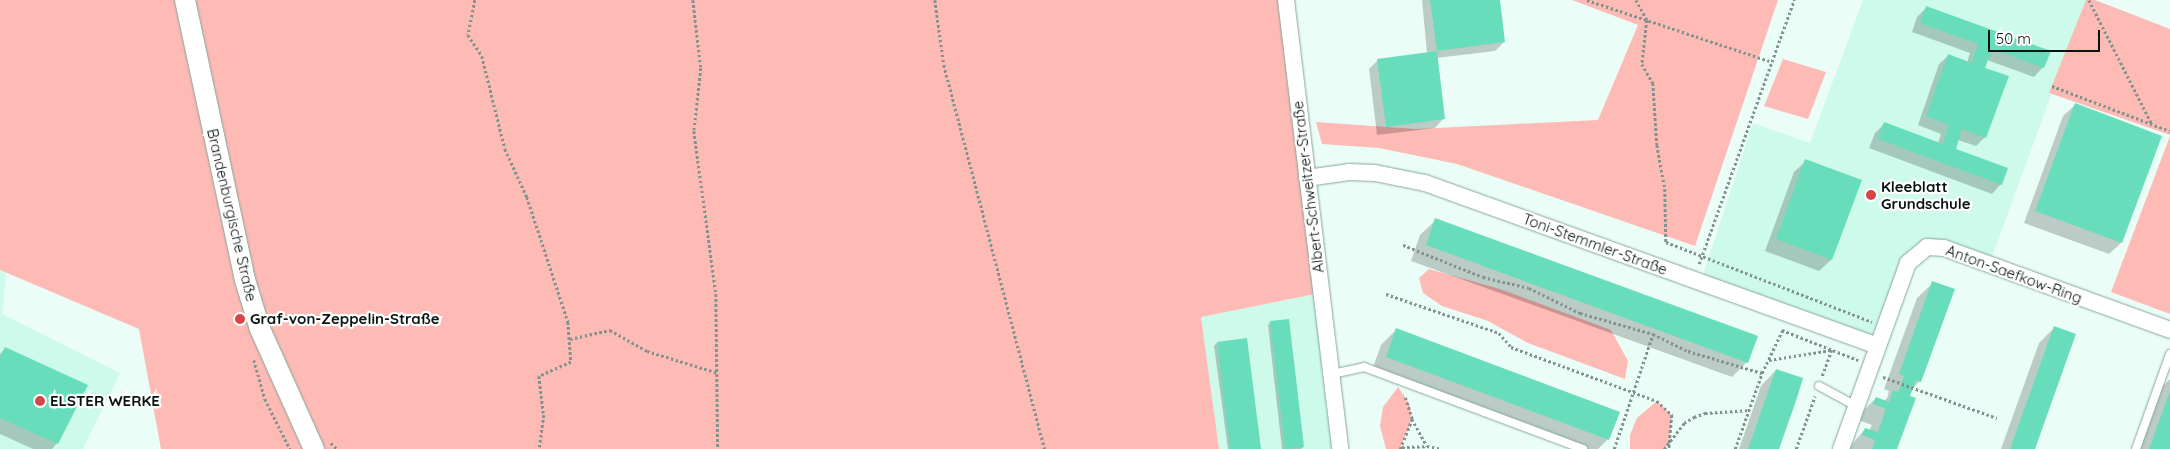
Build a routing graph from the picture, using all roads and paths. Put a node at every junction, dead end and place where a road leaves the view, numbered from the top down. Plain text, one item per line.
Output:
1 (185, 0) edge
2 (474, 0) edge
3 (693, 0) edge
4 (935, 0) edge
5 (1286, 0) edge
6 (1587, 0) edge
7 (1636, 0) edge
8 (1794, 0) edge
9 (2089, 0) edge
10 (1647, 20) junction
11 (1772, 62) junction
12 (2052, 86) dead end
13 (2152, 124) junction
14 (2170, 131) edge
15 (1307, 178) junction
16 (1403, 246) dead end
17 (1702, 256) junction
18 (1693, 279) junction
19 (1386, 294) dead end
20 (1789, 313) junction
21 (1884, 327) junction
22 (2170, 330) edge
23 (1782, 331) junction
24 (1653, 334) junction
25 (570, 340) junction
26 (1878, 346) junction
27 (1832, 350) junction
28 (252, 354) dead end
29 (2170, 354) edge
30 (1769, 360) junction
31 (1870, 368) junction
32 (718, 373) junction
33 (1332, 374) junction
34 (1762, 374) junction
35 (1400, 380) junction
36 (1819, 386) junction
37 (1633, 390) junction
38 (1856, 406) junction
39 (1750, 410) junction
40 (1997, 418) dead end
41 (1412, 419) junction
42 (1669, 444) junction
43 (322, 445) edge
44 (1427, 446) junction
45 (1401, 448) edge
46 (290, 449) edge
47 (337, 449) edge
48 (539, 449) edge
49 (718, 449) edge
50 (1045, 449) edge
51 (1340, 449) edge
52 (1442, 449) edge
53 (1583, 449) edge
54 (1614, 449) edge
55 (1664, 449) edge
56 (1669, 449) edge
57 (1735, 449) edge
58 (1796, 449) edge
59 (1841, 449) edge
60 (2136, 449) edge

1 - 43 street, Brandenburgische Straße
2 - 25 path
3 - 32 path
4 - 50 path
5 - 15 street, Albert-Schweitzer-Straße
6 - 10 path
7 - 10 path
8 - 11 path
9 - 13 path
10 - 11 path
10 - 17 path
11 - 17 path
12 - 13 path
13 - 14 path
15 - 18 street, Toni-Stemmler-Straße
15 - 33 street, Albert-Schweitzer-Straße
16 - 24 path
17 - 18 path
17 - 21 path
18 - 20 street, Toni-Stemmler-Straße
19 - 37 path
20 - 23 path
20 - 26 street, Toni-Stemmler-Straße
21 - 22 street, Anton-Saefkow-Ring
21 - 26 street, Anton-Saefkow-Ring
23 - 27 path
23 - 30 path
24 - 34 path
24 - 37 path
25 - 32 path
25 - 48 path
26 - 31 street, Anton-Saefkow-Ring
27 - 30 path
27 - 31 path
27 - 36 path
28 - 46 path
29 - 60 lane
30 - 34 path
31 - 38 street, Anton-Saefkow-Ring
31 - 40 path
32 - 49 path
33 - 35 lane
33 - 51 street, Albert-Schweitzer-Straße
34 - 39 path
35 - 41 path
35 - 53 lane
36 - 38 lane
36 - 58 path
37 - 42 path
37 - 54 path
38 - 59 street, Anton-Saefkow-Ring
39 - 42 path
39 - 57 path
41 - 44 path
41 - 45 path
42 - 55 path
42 - 56 path
43 - 47 path
44 - 45 path
44 - 52 path

